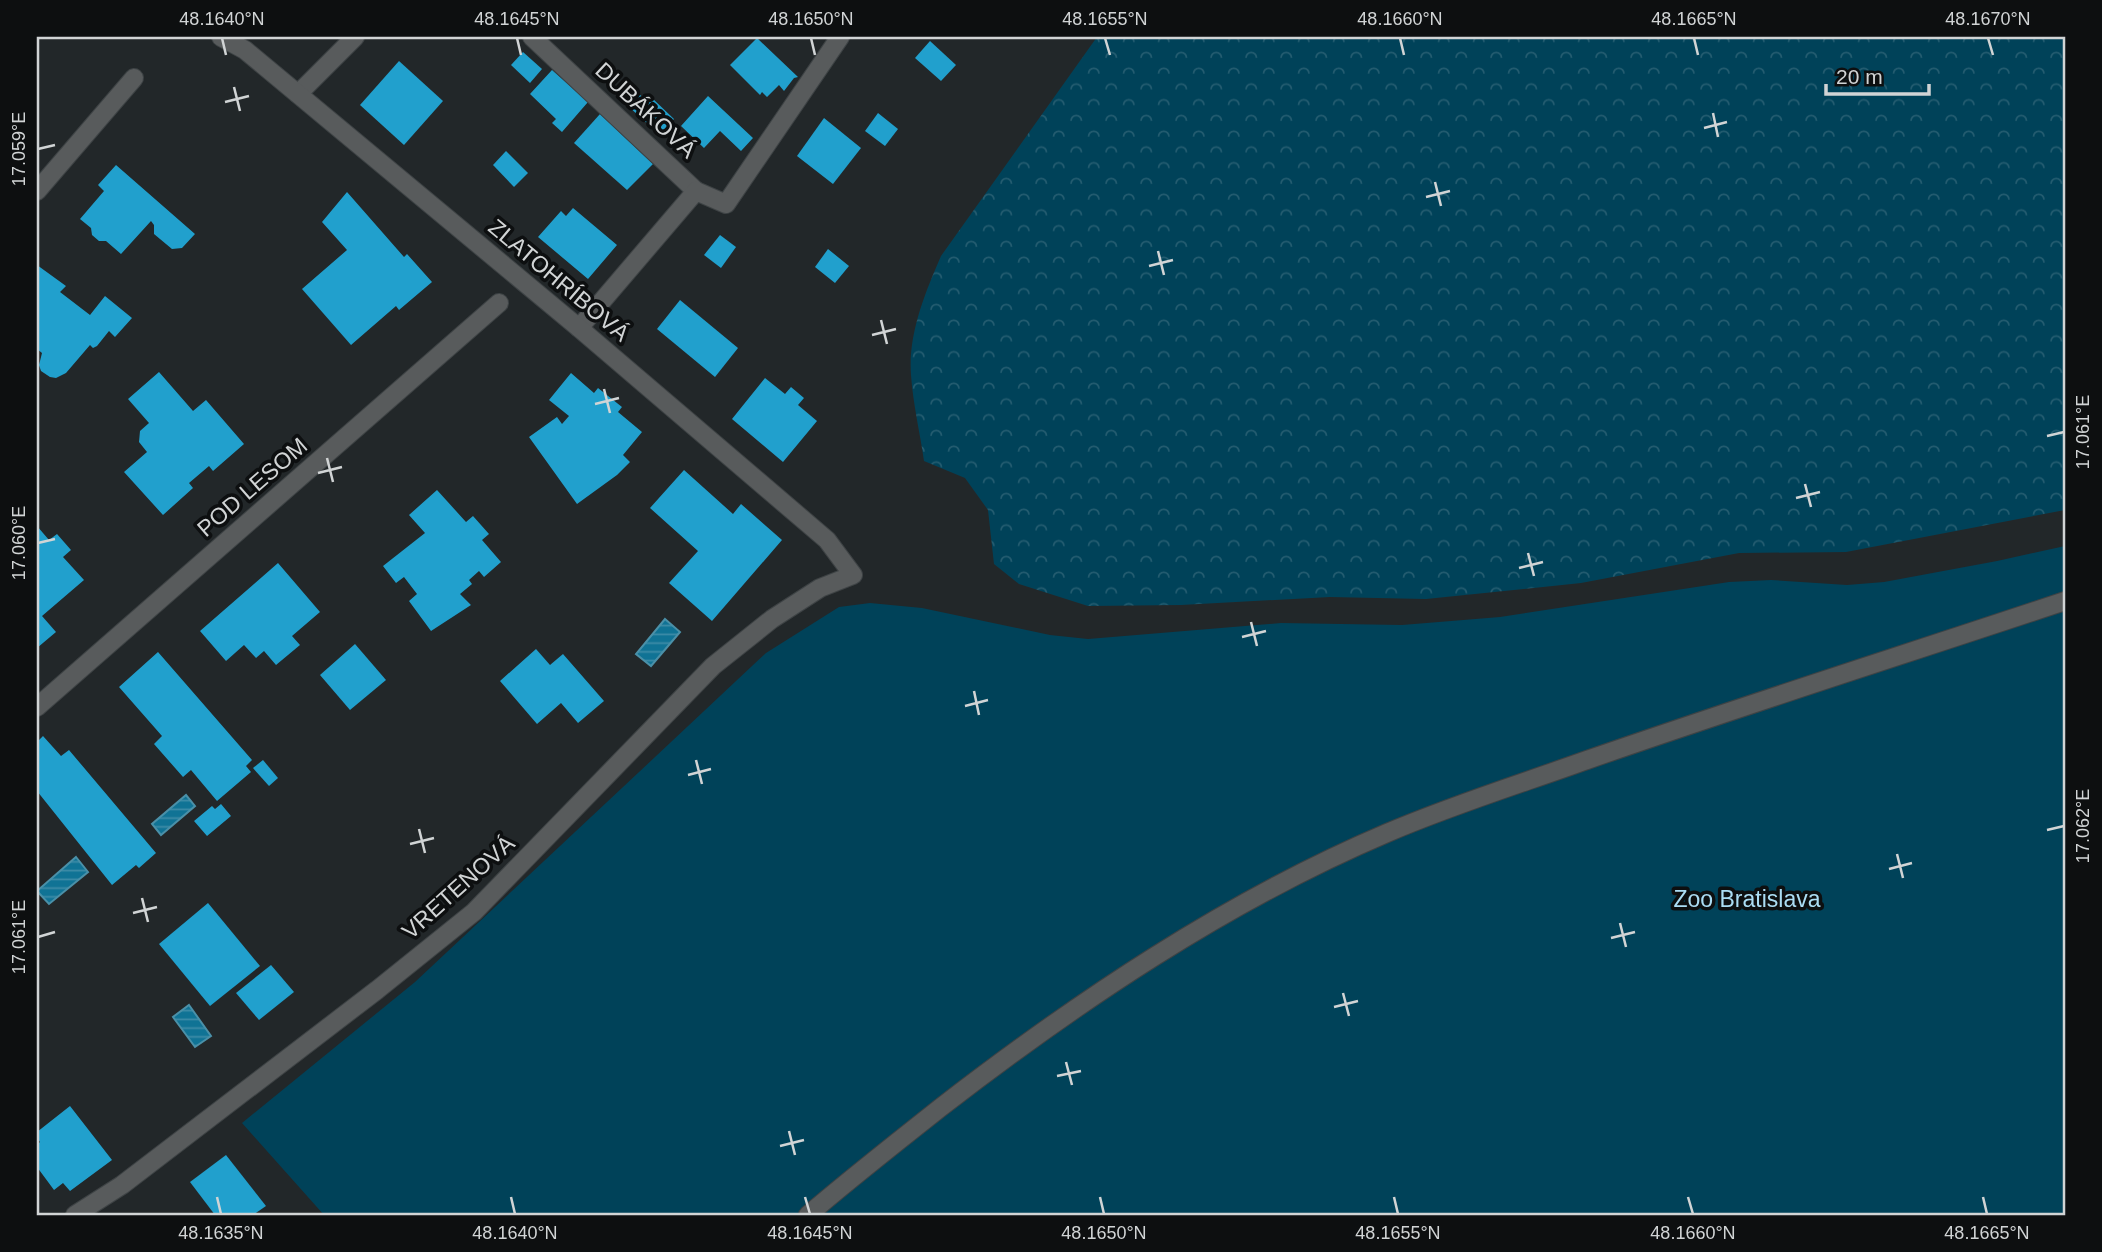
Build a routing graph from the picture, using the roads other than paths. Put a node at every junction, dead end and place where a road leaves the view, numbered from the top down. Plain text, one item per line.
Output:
1 (221, 37) edge
2 (355, 37) edge
3 (532, 37) edge
4 (840, 37) edge
5 (134, 78) dead end
6 (298, 94) junction
7 (37, 191) edge
8 (696, 191) junction
9 (499, 303) dead end
10 (579, 328) junction
11 (853, 575) joint
12 (2065, 601) edge
13 (37, 707) edge
14 (75, 1215) edge
15 (808, 1215) edge

1 - 6 street, ZLATOHRÍBOVÁ
2 - 6 street
3 - 8 street, DUBÁKOVÁ
4 - 8 street
5 - 7 street
6 - 10 street, ZLATOHRÍBOVÁ
8 - 10 street
9 - 13 street, POD LESOM
10 - 11 street, ZLATOHRÍBOVÁ
11 - 14 street, VRETENOVÁ
12 - 15 street

